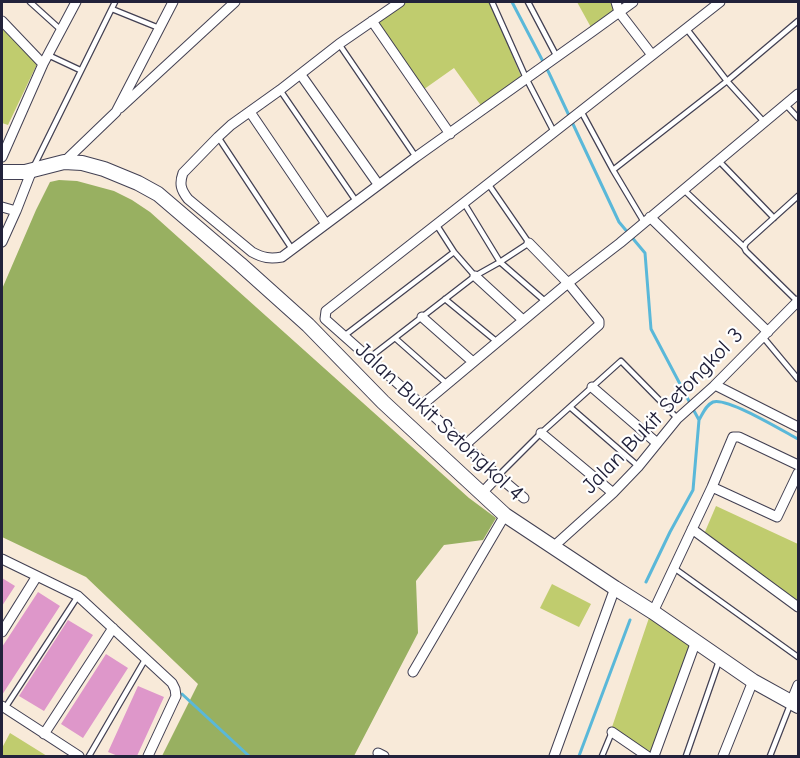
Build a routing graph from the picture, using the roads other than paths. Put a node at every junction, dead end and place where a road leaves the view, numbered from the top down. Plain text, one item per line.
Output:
1 (30, 2) edge
2 (76, 2) edge
3 (115, 2) edge
4 (173, 2) edge
5 (235, 2) edge
6 (400, 2) edge
7 (492, 2) edge
8 (528, 2) edge
9 (616, 2) edge
10 (633, 2) edge
11 (720, 2) edge
12 (112, 9) junction
13 (619, 12) junction
14 (2, 21) edge
15 (372, 21) junction
16 (798, 21) edge
17 (159, 28) junction
18 (686, 28) junction
19 (61, 30) junction
20 (339, 44) junction
21 (652, 55) junction
22 (556, 57) junction
23 (45, 60) junction
24 (81, 70) junction
25 (301, 75) junction
26 (526, 78) junction
27 (726, 81) junction
28 (280, 90) junction
29 (798, 94) edge
30 (786, 105) junction
31 (116, 112) junction
32 (250, 112) junction
33 (580, 112) junction
34 (798, 118) edge
35 (765, 123) junction
36 (556, 130) junction
37 (450, 134) junction
38 (218, 137) junction
39 (2, 157) edge
40 (416, 157) junction
41 (719, 161) junction
42 (64, 162) junction
43 (32, 171) junction
44 (614, 171) junction
45 (2, 172) edge
46 (378, 184) junction
47 (488, 184) junction
48 (684, 190) junction
49 (798, 196) edge
50 (356, 201) junction
51 (464, 202) junction
52 (2, 207) edge
53 (16, 211) junction
54 (774, 218) junction
55 (646, 221) junction
56 (326, 224) junction
57 (436, 225) junction
58 (2, 242) edge
59 (529, 243) junction
60 (744, 247) junction
61 (292, 249) junction
62 (454, 252) junction
63 (500, 262) junction
64 (475, 276) junction
65 (568, 283) junction
66 (445, 299) junction
67 (546, 302) junction
68 (798, 302) edge
69 (791, 309) junction
70 (422, 317) junction
71 (798, 317) edge
72 (523, 320) junction
73 (766, 335) junction
74 (344, 336) junction
75 (395, 338) junction
76 (497, 342) junction
77 (369, 358) junction
78 (473, 363) junction
79 (798, 379) edge
80 (447, 384) junction
81 (715, 385) junction
82 (592, 387) junction
83 (422, 405) junction
84 (570, 406) junction
85 (677, 419) junction
86 (798, 428) edge
87 (541, 433) junction
88 (657, 443) junction
89 (465, 445) junction
90 (798, 465) edge
91 (638, 467) junction
92 (798, 472) edge
93 (498, 476) junction
94 (712, 487) junction
95 (613, 492) junction
96 (481, 494) junction
97 (524, 498) dead end
98 (505, 515) junction
99 (692, 529) junction
100 (553, 547) junction
101 (2, 559) edge
102 (674, 568) junction
103 (37, 576) junction
104 (615, 588) junction
105 (78, 596) junction
106 (798, 607) edge
107 (653, 612) junction
108 (113, 628) junction
109 (2, 632) edge
110 (696, 641) junction
111 (798, 657) edge
112 (146, 658) junction
113 (720, 658) junction
114 (413, 672) dead end
115 (753, 681) junction
116 (798, 685) edge
117 (795, 704) edge
118 (3, 707) edge
119 (612, 732) joint
120 (44, 734) junction
121 (79, 756) edge
122 (89, 756) edge
123 (148, 756) edge
124 (554, 756) edge
125 (602, 756) edge
126 (647, 756) edge
127 (654, 756) edge
128 (686, 756) edge
129 (723, 756) edge
130 (770, 756) edge

1 - 19 lane
2 - 19 street
3 - 12 lane
4 - 17 street
5 - 31 street
6 - 15 street
7 - 26 lane
8 - 22 lane
9 - 13 street
10 - 13 street
11 - 18 street
12 - 17 lane
12 - 24 lane
13 - 21 street
13 - 22 street
14 - 23 street
15 - 20 street
15 - 37 street
16 - 27 lane
17 - 31 street
18 - 21 street
18 - 27 lane
19 - 23 street
20 - 25 street
20 - 40 lane
21 - 33 street
22 - 26 street
23 - 24 lane
23 - 39 street
24 - 43 lane
25 - 28 street
25 - 46 street
26 - 36 lane
26 - 37 street
27 - 35 lane
27 - 44 lane
28 - 32 street
28 - 50 lane
29 - 30 street
30 - 34 lane
30 - 35 street
31 - 42 street
32 - 38 street
32 - 56 street
33 - 36 street
33 - 44 lane
35 - 41 street
36 - 47 street
37 - 40 street
38 - 61 lane
38 - 61 street
40 - 46 street
41 - 48 street
41 - 54 lane
42 - 43 street
42 - 96 street, Jalan Bukit Setongkol 4
43 - 45 street
43 - 53 street
44 - 55 lane
46 - 50 street
47 - 51 street
47 - 59 lane
48 - 55 street
48 - 60 lane
49 - 54 lane
50 - 56 street
51 - 57 street
51 - 63 lane
52 - 53 street
53 - 58 street
54 - 60 lane
55 - 65 street
55 - 73 street
56 - 61 street
57 - 62 lane
57 - 74 street
59 - 63 lane
59 - 65 street
60 - 68 lane
62 - 64 lane
62 - 74 lane
63 - 64 lane
63 - 67 lane
64 - 66 lane
64 - 72 street
65 - 67 street
65 - 89 street
66 - 70 lane
66 - 76 lane
67 - 72 street
68 - 69 street, Jalan Bukit Setongkol 3
69 - 71 street
69 - 73 street, Jalan Bukit Setongkol 3
70 - 75 lane
70 - 78 street
72 - 76 street
73 - 79 lane
73 - 81 street, Jalan Bukit Setongkol 3
74 - 77 street
75 - 77 lane
75 - 80 lane
76 - 78 street
77 - 83 street
78 - 80 street
80 - 83 street
81 - 85 street, Jalan Bukit Setongkol 3
81 - 86 street
82 - 84 lane
82 - 85 lane
82 - 88 street
83 - 89 street
84 - 87 lane
84 - 91 lane
85 - 88 street, Jalan Bukit Setongkol 3
87 - 93 lane
87 - 95 street
88 - 91 street, Jalan Bukit Setongkol 3
89 - 93 street
90 - 94 street
91 - 95 street, Jalan Bukit Setongkol 3
92 - 94 street
93 - 96 street
93 - 97 street
94 - 99 street
95 - 100 street, Jalan Bukit Setongkol 3
96 - 98 street, Jalan Bukit Setongkol 4
98 - 100 street, Jalan Bukit Setongkol 4
98 - 114 street
99 - 102 street
99 - 106 street
100 - 104 street, Jalan Bukit Setongkol 4
101 - 103 street
102 - 107 street
102 - 111 lane
103 - 105 street
103 - 109 street
104 - 107 street, Jalan Bukit Setongkol 4
104 - 124 street
105 - 108 street
105 - 118 lane
107 - 110 street, Jalan Bukit Setongkol 4
108 - 112 street
108 - 120 street
110 - 113 street, Jalan Bukit Setongkol 4
110 - 127 street
112 - 122 lane
112 - 123 street
113 - 115 street, Jalan Bukit Setongkol 4
113 - 128 lane
115 - 117 street, Jalan Bukit Setongkol 4
115 - 129 street
116 - 117 street
117 - 130 lane
118 - 120 street
119 - 125 lane
119 - 126 street
120 - 121 street

